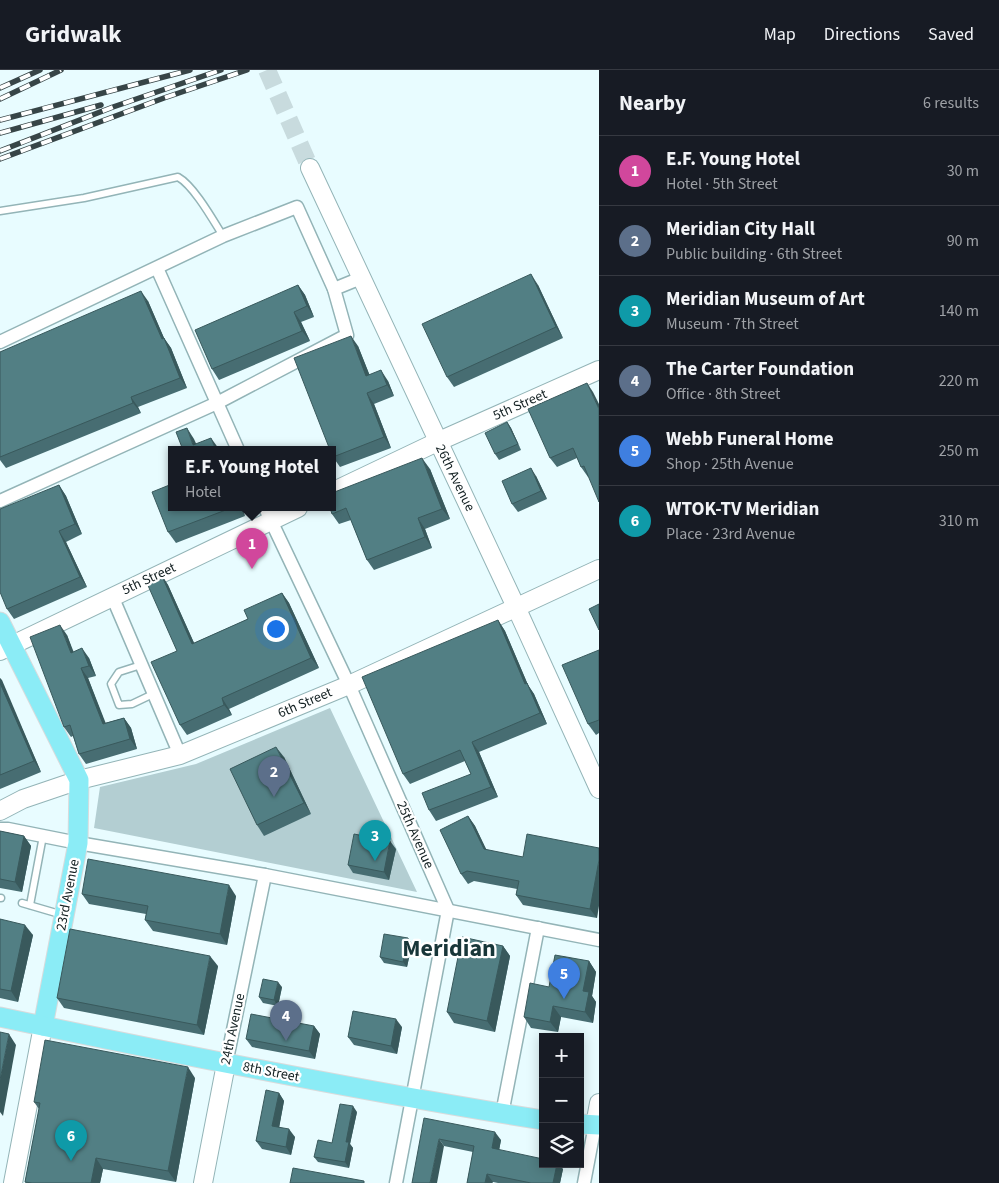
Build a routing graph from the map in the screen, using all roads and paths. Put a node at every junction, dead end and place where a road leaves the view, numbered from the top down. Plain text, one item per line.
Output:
1 (310, 168) tunnel mouth
2 (0, 211) edge
3 (223, 236) junction
4 (156, 268) junction
5 (361, 278) junction
6 (334, 289) junction
7 (0, 342) edge
8 (599, 370) edge
9 (216, 403) junction
10 (438, 442) junction
11 (236, 446) edge
12 (336, 490) edge
13 (0, 501) edge
14 (283, 511) edge
15 (268, 514) edge
16 (599, 568) edge
17 (112, 596) junction
18 (516, 606) junction
19 (0, 622) edge
20 (5, 648) edge
21 (141, 665) junction
22 (349, 685) junction
23 (153, 694) junction
24 (180, 755) junction
25 (597, 778) edge
26 (78, 780) junction
27 (0, 811) edge
28 (0, 829) edge
29 (43, 836) junction
30 (78, 844) junction
31 (265, 875) junction
32 (22, 903) dead end
33 (30, 905) junction
34 (448, 910) junction
35 (64, 916) junction
36 (538, 928) junction
37 (599, 940) edge
38 (0, 1017) edge
39 (43, 1026) junction
40 (226, 1064) junction
41 (412, 1099) junction
42 (599, 1103) edge
43 (502, 1114) junction
44 (539, 1119) edge
45 (591, 1125) edge
46 (13, 1183) edge
47 (203, 1183) edge
48 (396, 1183) edge
49 (584, 1183) edge

1 - 5 street, 26th Avenue
2 - 3 lane
3 - 4 street
3 - 6 street
4 - 7 street
4 - 9 street
5 - 6 street
5 - 10 street, 26th Avenue
6 - 9 street
8 - 10 street, 5th Street
9 - 11 street
9 - 13 street
10 - 12 street, 5th Street
10 - 18 street, 26th Avenue
14 - 15 street, 5th Street
15 - 17 street, 5th Street
15 - 22 street, 25th Avenue
16 - 18 street, 6th Street
17 - 20 street, 5th Street
17 - 21 street
18 - 22 street, 6th Street
18 - 25 street, 26th Avenue
19 - 20 main road, 23rd Avenue
20 - 26 main road, 23rd Avenue
21 - 23 street
21 - 23 lane
22 - 24 street, 6th Street
22 - 34 street, 25th Avenue
23 - 24 street
24 - 26 street, 6th Street
26 - 27 street, 6th Street
26 - 30 main road, 23rd Avenue
28 - 29 street
29 - 30 street
29 - 33 lane
30 - 31 street
30 - 35 main road, 23rd Avenue
31 - 34 street
31 - 40 street, 24th Avenue
32 - 33 lane
33 - 35 lane
34 - 36 street
34 - 41 street
35 - 39 main road, 23rd Avenue
36 - 37 street
36 - 43 street
38 - 39 main road, 8th Street
39 - 40 main road, 8th Street
39 - 46 street, 23rd Avenue
40 - 41 main road, 8th Street
40 - 47 street, 24th Avenue
41 - 43 main road, 8th Street
41 - 48 street
42 - 45 street
43 - 44 main road, 8th Street
45 - 49 street

